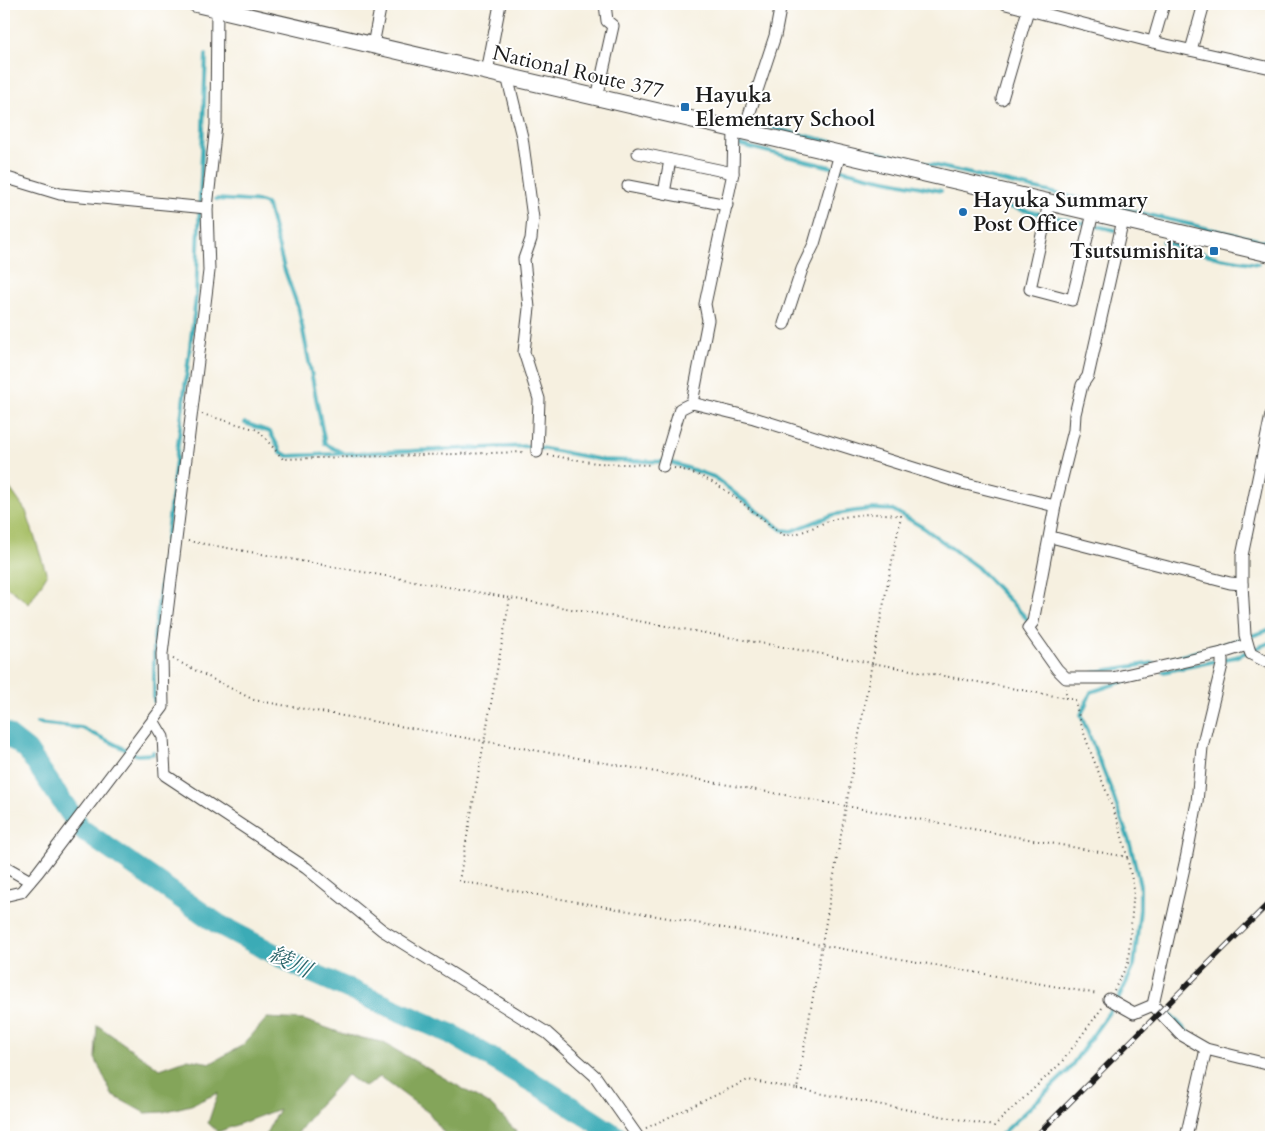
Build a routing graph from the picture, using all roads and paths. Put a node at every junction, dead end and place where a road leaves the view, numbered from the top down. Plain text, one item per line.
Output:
1 (196, 4) edge
2 (380, 4) edge
3 (500, 4) edge
4 (605, 4) edge
5 (781, 4) edge
6 (1006, 4) edge
7 (1164, 4) edge
8 (1204, 4) edge
9 (217, 6) edge
10 (1028, 10) junction
11 (1153, 42) junction
12 (373, 45) junction
13 (1191, 50) junction
14 (1271, 68) edge
15 (487, 72) junction
16 (507, 76) junction
17 (597, 98) junction
18 (1002, 99) dead end
19 (739, 132) junction
20 (638, 154) dead end
21 (670, 160) junction
22 (837, 163) junction
23 (733, 173) junction
24 (4, 177) edge
25 (628, 186) dead end
26 (664, 193) junction
27 (727, 205) junction
28 (202, 207) junction
29 (1047, 212) junction
30 (1123, 220) junction
31 (1091, 222) junction
32 (1271, 254) edge
33 (784, 324) dead end
34 (692, 403) junction
35 (191, 411) junction
36 (1271, 415) edge
37 (537, 449) junction
38 (663, 463) junction
39 (1056, 506) junction
40 (1051, 537) junction
41 (176, 539) junction
42 (1242, 584) junction
43 (510, 598) junction
44 (1248, 645) junction
45 (162, 654) junction
46 (1222, 659) junction
47 (872, 663) junction
48 (1271, 664) edge
49 (1066, 678) junction
50 (1066, 698) junction
51 (150, 725) junction
52 (484, 741) junction
53 (846, 806) junction
54 (1127, 856) junction
55 (4, 866) edge
56 (30, 881) junction
57 (4, 896) edge
58 (821, 946) junction
59 (1114, 1002) junction
60 (1153, 1005) junction
61 (1206, 1049) junction
62 (1271, 1065) edge
63 (797, 1089) junction
64 (637, 1135) edge
65 (1186, 1137) edge

1 - 9 highway, National Route 377
2 - 12 street
3 - 15 street
4 - 17 street
5 - 19 street
6 - 10 street
7 - 11 street
8 - 13 street
9 - 12 highway, National Route 377
9 - 28 street
10 - 11 street
10 - 18 street
11 - 13 street
12 - 15 highway, National Route 377
13 - 14 street
15 - 16 highway, National Route 377
16 - 17 highway, National Route 377
16 - 37 street
17 - 19 highway, National Route 377
19 - 22 highway, National Route 377
19 - 23 street
20 - 21 street
21 - 23 street
21 - 26 street
22 - 29 highway, National Route 377
22 - 33 street
23 - 27 street
24 - 28 street
25 - 26 street
26 - 27 street
27 - 34 street
28 - 35 street
29 - 31 highway, National Route 377
29 - 31 street
30 - 31 highway, National Route 377
30 - 32 highway, National Route 377
30 - 39 street
34 - 38 street
34 - 39 street
35 - 37 path
35 - 41 street
36 - 42 street
37 - 38 path
38 - 47 path
39 - 40 street
40 - 42 street
40 - 49 street
41 - 43 path
41 - 45 street
42 - 44 street
43 - 47 path
43 - 52 path
44 - 46 street
44 - 48 street
45 - 51 street
45 - 52 path
46 - 49 street
46 - 60 street
47 - 50 path
47 - 53 path
49 - 50 path
50 - 54 path
51 - 56 street
51 - 64 street
52 - 53 path
52 - 58 path
53 - 54 path
53 - 58 path
54 - 59 path
55 - 56 street
56 - 57 street
58 - 59 path
58 - 63 path
59 - 60 street
59 - 63 path
60 - 61 street
61 - 62 street
61 - 65 street
63 - 64 path

